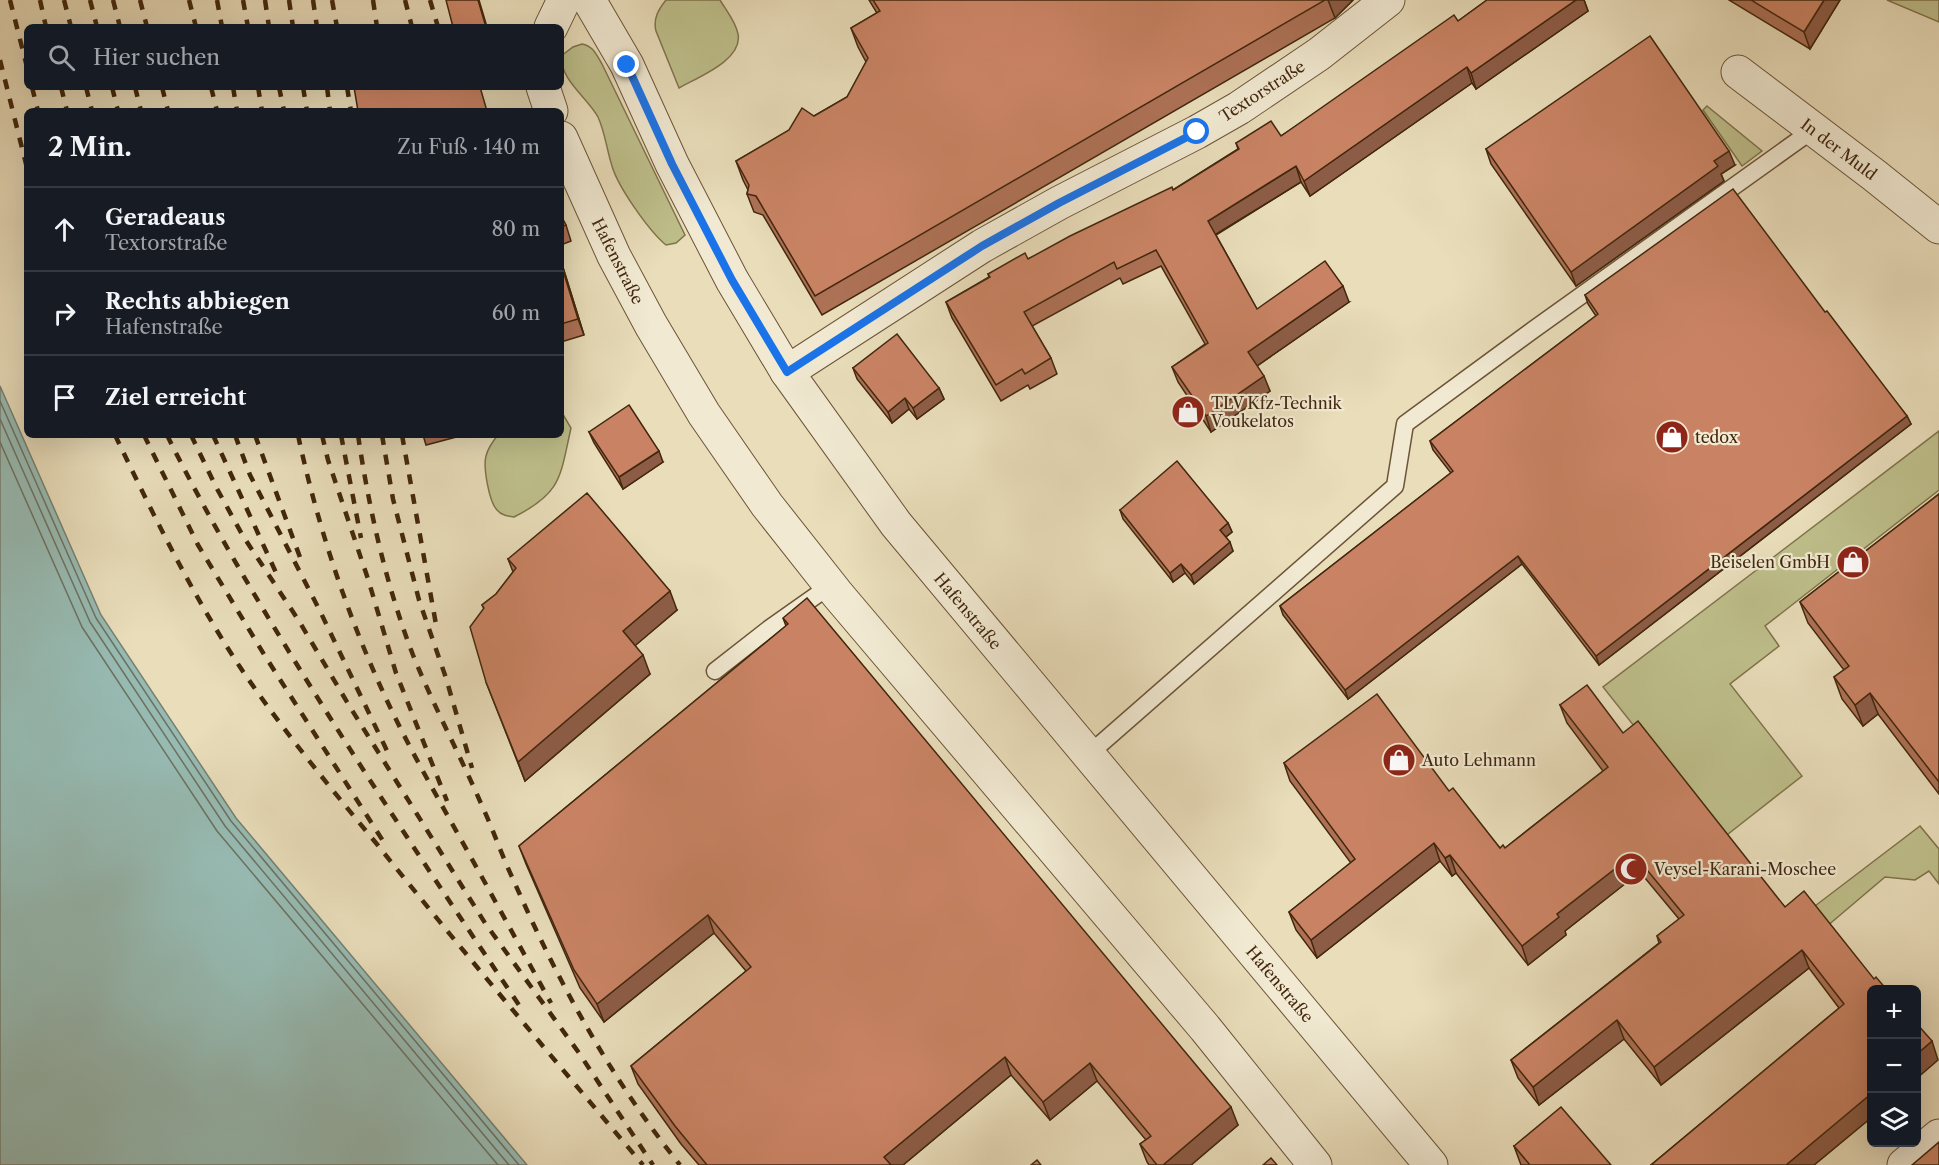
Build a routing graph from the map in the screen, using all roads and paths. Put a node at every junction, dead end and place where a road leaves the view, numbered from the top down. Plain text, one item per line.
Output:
1 (564, 0) edge
2 (589, 0) edge
3 (1388, 0) edge
4 (552, 24) edge
5 (1738, 72) dead end
6 (544, 90) edge
7 (550, 108) edge
8 (1814, 129) junction
9 (564, 145) edge
10 (1939, 227) edge
11 (787, 372) junction
12 (831, 585) junction
13 (715, 671) dead end
14 (1088, 755) junction
15 (1939, 1136) edge
16 (1315, 1165) edge
17 (1431, 1165) edge
18 (1905, 1165) edge

1 - 4 street
2 - 11 street, Hafenstraße
3 - 11 street, Textorstraße
5 - 8 street, In der Muld
6 - 7 street
8 - 10 street, In der Muld
8 - 14 lane
9 - 12 street, Hafenstraße
11 - 14 street, Hafenstraße
12 - 13 lane
12 - 16 street, Hafenstraße
14 - 17 street, Hafenstraße
15 - 18 street

